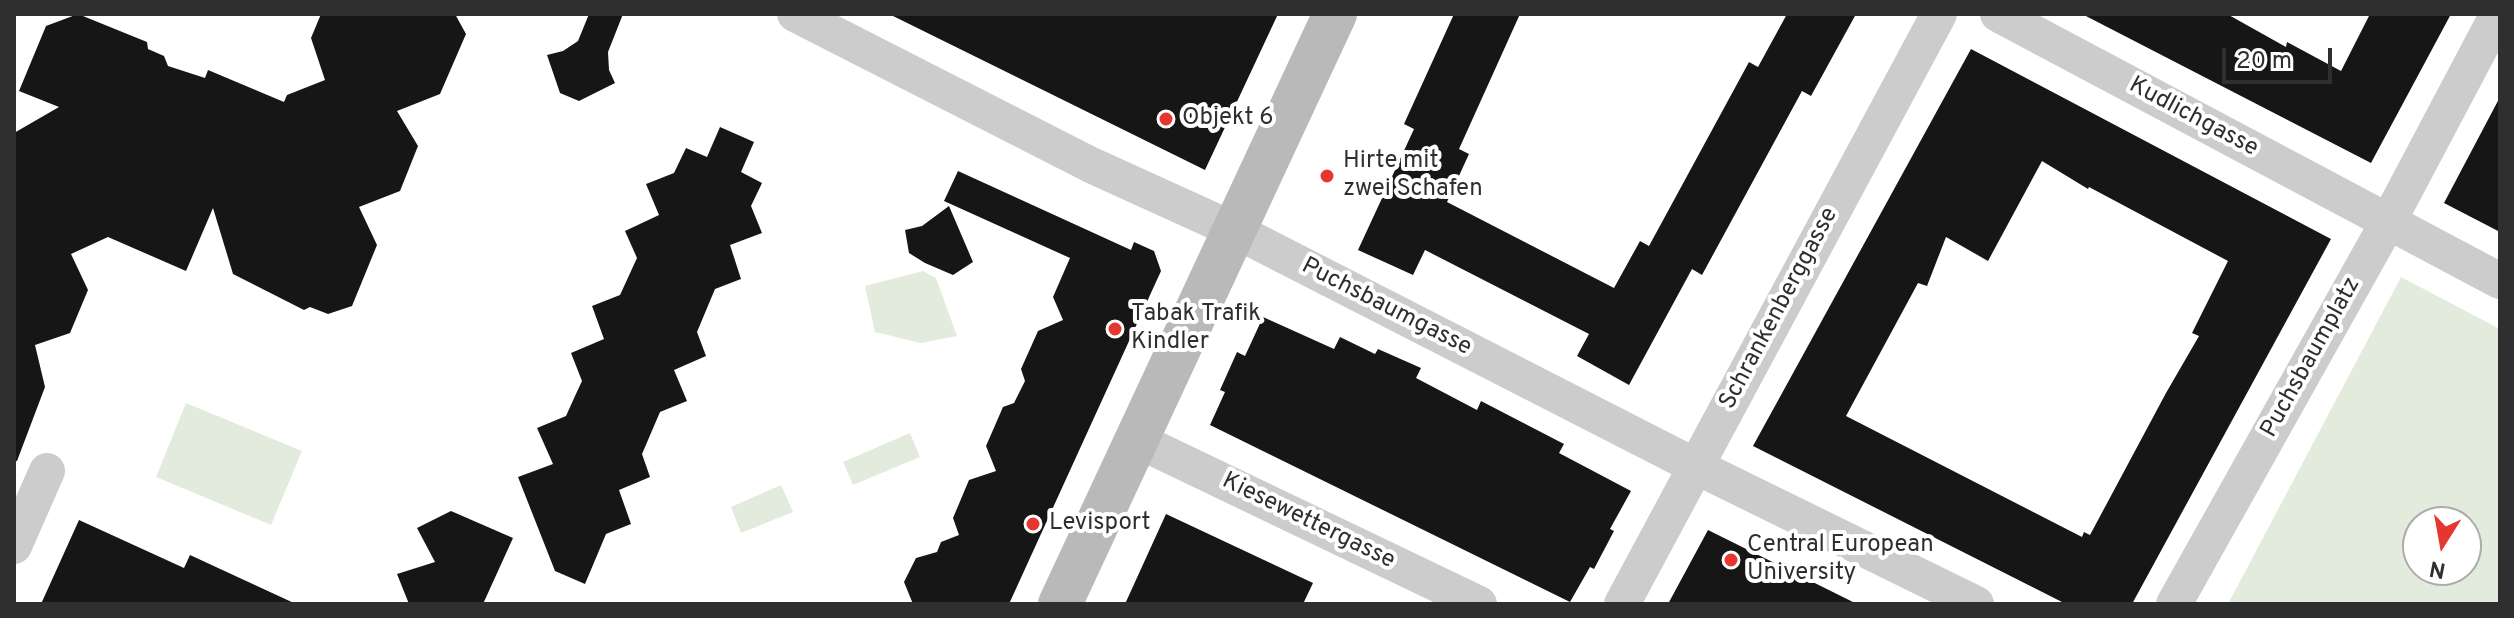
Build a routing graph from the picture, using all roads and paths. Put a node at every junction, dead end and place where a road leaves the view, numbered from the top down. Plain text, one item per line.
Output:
1 (795, 14) edge
2 (1335, 14) edge
3 (1939, 14) edge
4 (1998, 14) edge
5 (2498, 14) edge
6 (2388, 222) junction
7 (1234, 230) junction
8 (2500, 281) edge
9 (1137, 440) junction
10 (1695, 466) junction
11 (47, 471) dead end
12 (14, 546) edge
13 (1060, 604) edge
14 (1479, 604) edge
15 (1622, 604) edge
16 (1976, 604) edge
17 (2174, 604) edge

1 - 7 street, Puchsbaumgasse
2 - 7 street
3 - 10 street, Schrankenberggasse
4 - 6 street, Kudlichgasse
5 - 6 street, Puchsbaumplatz
6 - 8 street
6 - 17 street, Puchsbaumplatz
7 - 9 street
7 - 10 street, Puchsbaumgasse
9 - 13 street
9 - 14 street, Kiesewettergasse
10 - 15 street, Schrankenberggasse
10 - 16 street, Puchsbaumgasse
11 - 12 street

